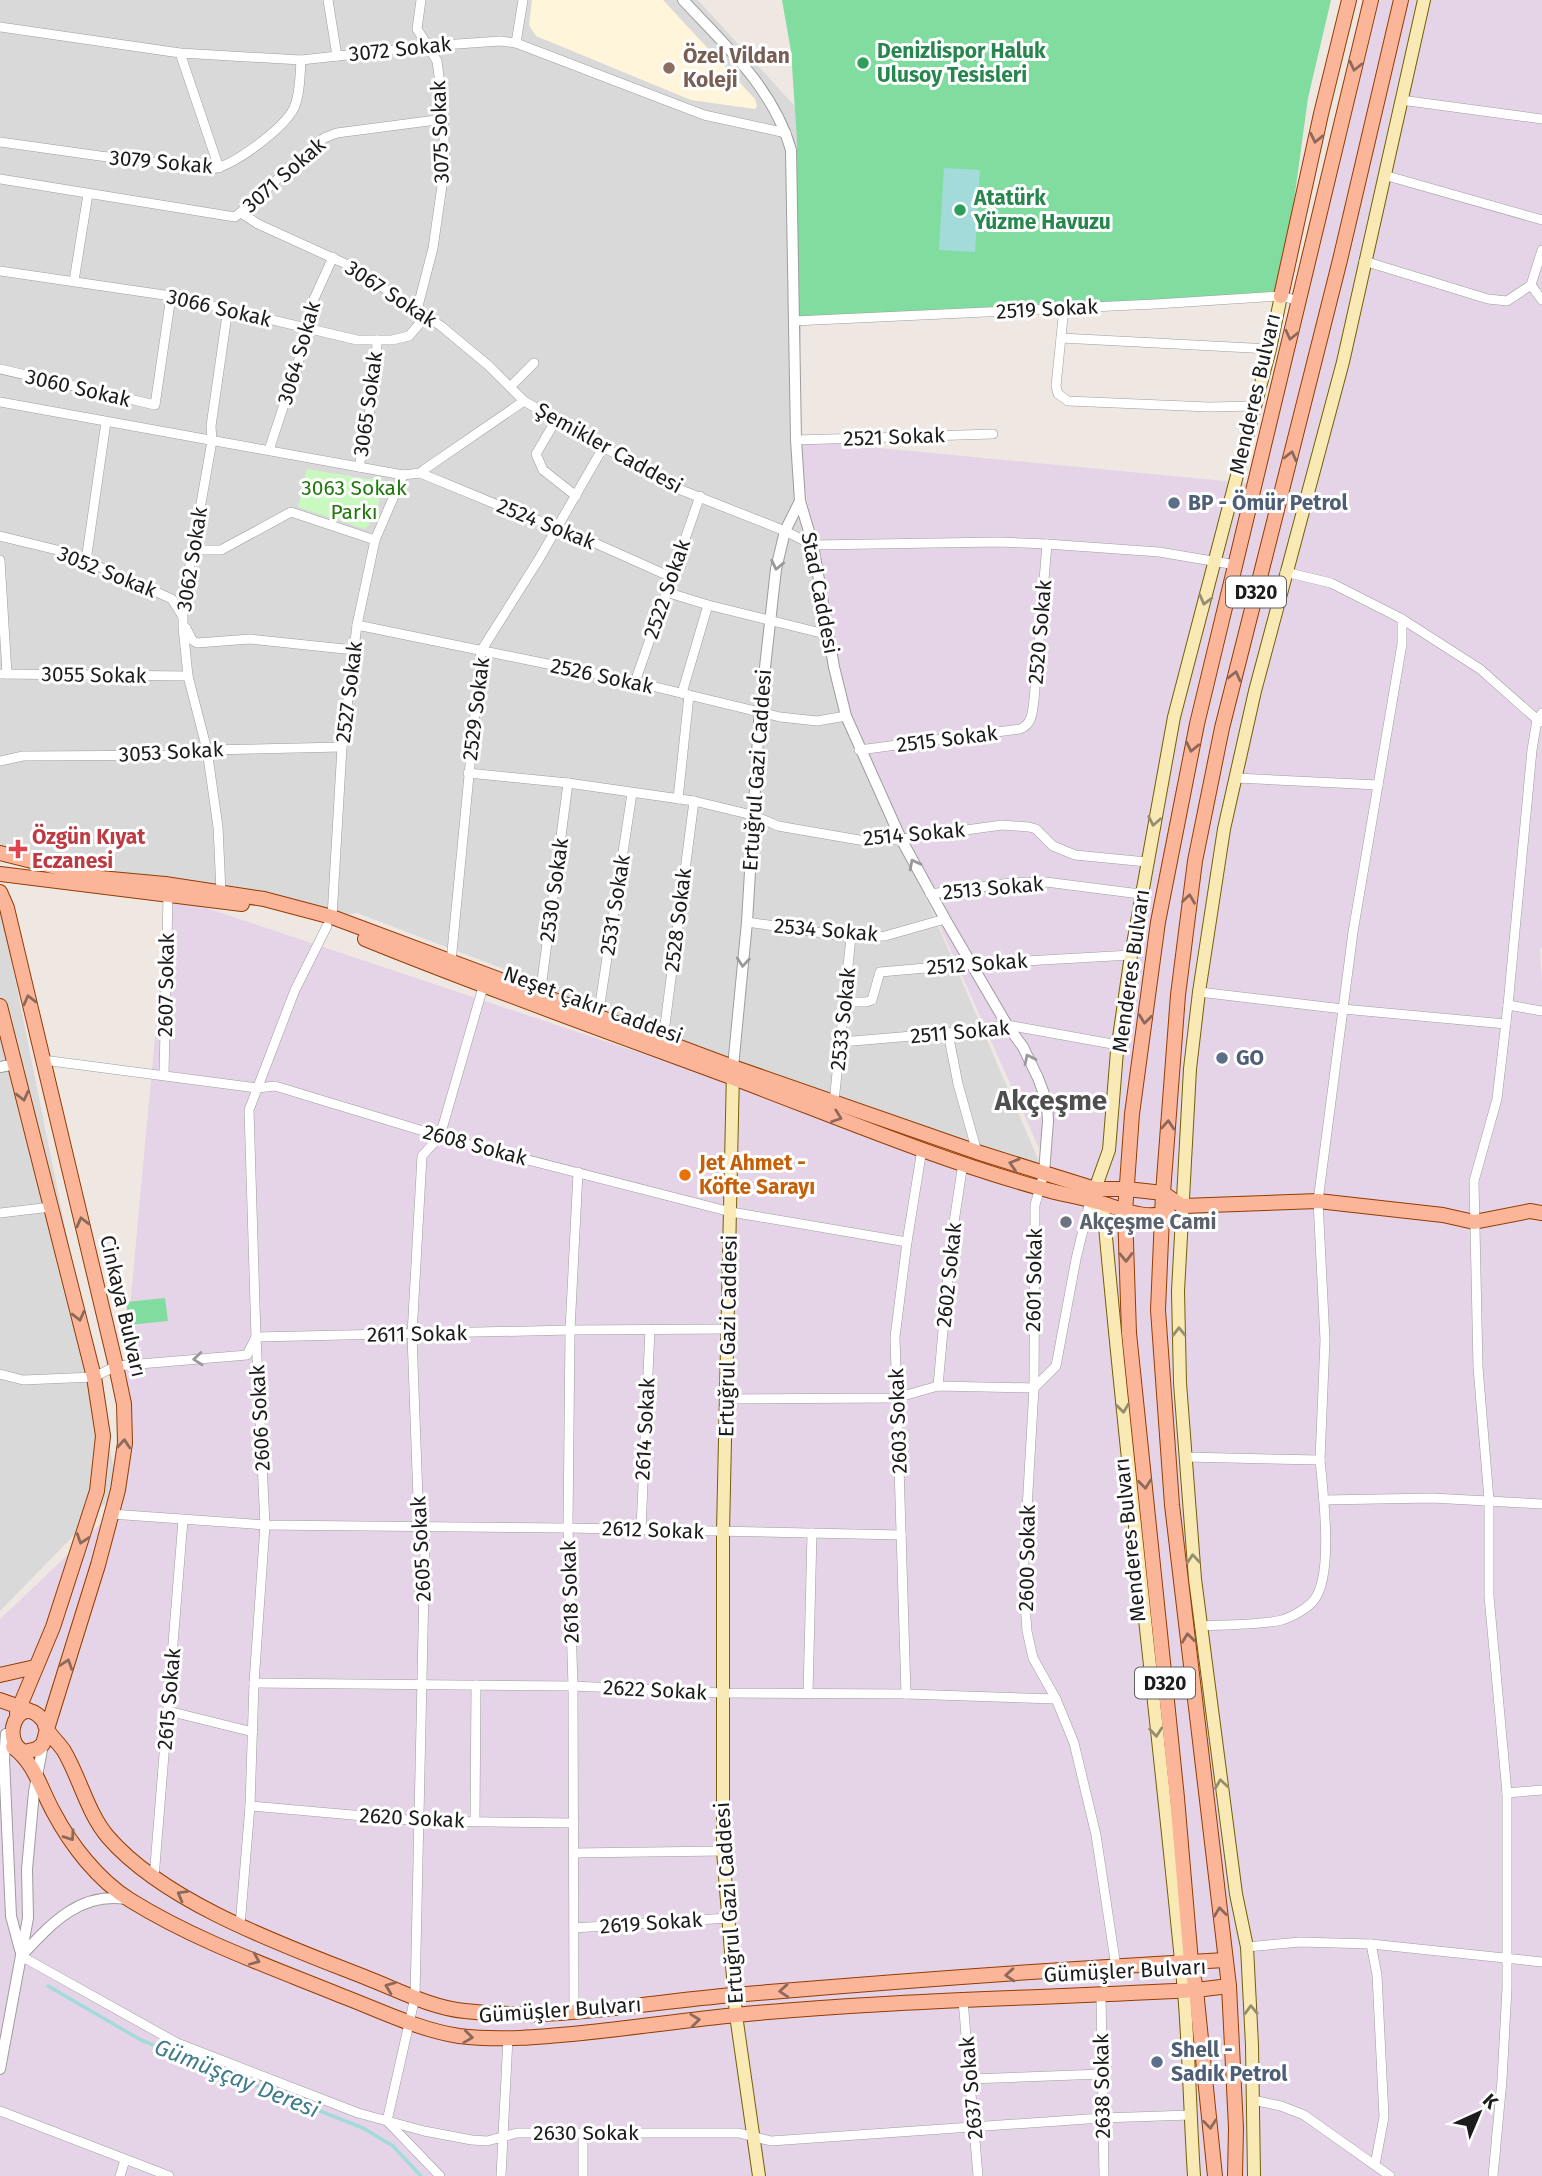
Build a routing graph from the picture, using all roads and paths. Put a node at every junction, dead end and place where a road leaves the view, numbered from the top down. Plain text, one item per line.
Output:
1 (328, 0) edge
2 (421, 0) edge
3 (523, 0) edge
4 (683, 0) edge
5 (1349, 0) edge
6 (1371, 0) edge
7 (1401, 0) edge
8 (1424, 0) edge
9 (0, 27) edge
10 (516, 43) junction
11 (429, 46) junction
12 (180, 53) junction
13 (337, 55) junction
14 (301, 60) junction
15 (1401, 100) junction
16 (444, 118) junction
17 (1542, 119) edge
18 (786, 133) junction
19 (0, 142) edge
20 (219, 168) junction
21 (1384, 175) junction
22 (0, 179) edge
23 (88, 194) junction
24 (241, 213) junction
25 (1542, 219) edge
26 (1542, 250) edge
27 (332, 257) junction
28 (1364, 261) junction
29 (0, 271) edge
30 (74, 281) junction
31 (1531, 285) junction
32 (172, 296) junction
33 (1281, 296) junction
34 (1542, 300) edge
35 (1299, 301) junction
36 (228, 308) junction
37 (1064, 308) junction
38 (417, 310) junction
39 (426, 316) junction
40 (794, 321) junction
41 (309, 329) junction
42 (1060, 338) junction
43 (377, 340) junction
44 (1270, 349) junction
45 (534, 363) dead end
46 (0, 369) edge
47 (510, 387) junction
48 (0, 401) edge
49 (524, 401) junction
50 (1256, 406) junction
51 (556, 420) junction
52 (106, 422) junction
53 (993, 434) dead end
54 (796, 440) junction
55 (212, 441) junction
56 (604, 446) junction
57 (269, 450) junction
58 (359, 467) junction
59 (420, 472) junction
60 (403, 475) junction
61 (576, 496) junction
62 (700, 496) junction
63 (800, 501) junction
64 (559, 527) junction
65 (786, 531) junction
66 (0, 536) edge
67 (375, 540) junction
68 (1047, 544) junction
69 (813, 545) junction
70 (192, 550) junction
71 (0, 561) edge
72 (86, 561) junction
73 (1215, 562) junction
74 (1236, 565) junction
75 (1285, 572) junction
76 (671, 577) junction
77 (666, 592) junction
78 (708, 605) junction
79 (183, 618) junction
80 (1402, 619) junction
81 (770, 621) junction
82 (357, 625) junction
83 (829, 635) junction
84 (354, 650) junction
85 (481, 651) junction
86 (3, 674) edge
87 (188, 676) junction
88 (635, 682) junction
89 (686, 694) junction
90 (760, 711) junction
91 (846, 716) junction
92 (1540, 719) edge
93 (1032, 720) joint
94 (342, 747) junction
95 (207, 750) junction
96 (859, 750) junction
97 (0, 761) edge
98 (468, 773) junction
99 (1237, 778) junction
100 (568, 783) junction
101 (1378, 785) junction
102 (632, 793) junction
103 (678, 799) junction
104 (694, 801) junction
105 (752, 815) junction
106 (901, 839) junction
107 (0, 853) edge
108 (1147, 862) junction
109 (0, 874) edge
110 (0, 892) edge
111 (221, 892) junction
112 (930, 894) junction
113 (1140, 894) junction
114 (168, 895) junction
115 (945, 919) junction
116 (329, 921) junction
117 (747, 922) junction
118 (851, 937) junction
119 (1131, 955) junction
120 (451, 962) junction
121 (972, 964) junction
122 (483, 987) junction
123 (1199, 992) junction
124 (540, 996) junction
125 (846, 1002) junction
126 (1508, 1005) junction
127 (0, 1006) edge
128 (1343, 1009) junction
129 (1542, 1011) edge
130 (598, 1017) junction
131 (1506, 1024) junction
132 (1007, 1025) junction
133 (948, 1033) junction
134 (663, 1040) junction
135 (841, 1042) junction
136 (1118, 1045) junction
137 (43, 1060) junction
138 (7, 1066) edge
139 (733, 1073) junction
140 (163, 1075) junction
141 (257, 1088) junction
142 (834, 1102) junction
143 (440, 1136) junction
144 (922, 1149) junction
145 (976, 1152) junction
146 (963, 1163) junction
147 (578, 1172) junction
148 (1044, 1173) junction
149 (1040, 1188) junction
150 (1127, 1189) junction
151 (1163, 1194) junction
152 (1093, 1195) junction
153 (1318, 1201) junction
154 (1182, 1206) junction
155 (51, 1207) junction
156 (730, 1212) junction
157 (1125, 1212) junction
158 (0, 1213) edge
159 (1542, 1213) edge
160 (1162, 1214) junction
161 (1474, 1222) junction
162 (906, 1242) junction
163 (570, 1329) junction
164 (650, 1329) junction
165 (729, 1329) junction
166 (412, 1335) junction
167 (256, 1337) junction
168 (116, 1366) junction
169 (0, 1374) edge
170 (94, 1377) junction
171 (938, 1386) junction
172 (1034, 1388) junction
173 (896, 1398) junction
174 (727, 1399) junction
175 (1185, 1457) junction
176 (1320, 1460) junction
177 (1324, 1500) junction
178 (1489, 1500) junction
179 (1542, 1504) edge
180 (111, 1514) junction
181 (183, 1520) junction
182 (265, 1525) junction
183 (419, 1526) junction
184 (568, 1528) junction
185 (641, 1529) junction
186 (723, 1532) junction
187 (812, 1534) junction
188 (901, 1535) junction
189 (1200, 1626) junction
190 (35, 1667) junction
191 (0, 1675) edge
192 (254, 1683) junction
193 (423, 1684) junction
194 (476, 1685) junction
195 (573, 1686) junction
196 (722, 1693) junction
197 (808, 1694) junction
198 (906, 1694) junction
199 (1056, 1699) junction
200 (0, 1700) edge
201 (19, 1710) junction
202 (168, 1711) junction
203 (253, 1732) junction
204 (45, 1736) junction
205 (7, 1741) edge
206 (37, 1776) junction
207 (1542, 1790) edge
208 (1507, 1793) junction
209 (250, 1806) junction
210 (421, 1821) junction
211 (475, 1821) junction
212 (574, 1823) junction
213 (723, 1851) junction
214 (574, 1853) junction
215 (154, 1878) junction
216 (128, 1899) junction
217 (728, 1918) junction
218 (240, 1926) junction
219 (574, 1928) junction
220 (1371, 1944) junction
221 (1247, 1947) junction
222 (21, 1956) junction
223 (1225, 1960) junction
224 (1507, 1960) junction
225 (1542, 1962) edge
226 (1185, 1963) junction
227 (1116, 1967) junction
228 (1229, 1986) junction
229 (1190, 1991) junction
230 (735, 1995) junction
231 (1101, 1995) junction
232 (415, 1997) junction
233 (963, 2000) junction
234 (574, 2012) junction
235 (736, 2015) junction
236 (410, 2022) junction
237 (508, 2038) junction
238 (1, 2062) edge
239 (1102, 2074) junction
240 (970, 2078) junction
241 (1253, 2100) junction
242 (0, 2111) edge
243 (1190, 2115) junction
244 (1102, 2118) junction
245 (387, 2121) junction
246 (974, 2126) junction
247 (583, 2133) junction
248 (752, 2137) junction
249 (502, 2138) junction
250 (125, 2160) junction
251 (1375, 2165) junction
252 (120, 2176) edge
253 (170, 2176) edge
254 (440, 2176) edge
255 (500, 2176) edge
256 (583, 2176) edge
257 (759, 2176) edge
258 (978, 2176) edge
259 (1104, 2176) edge
260 (1194, 2176) edge
261 (1215, 2176) edge
262 (1235, 2176) edge
263 (1254, 2176) edge
264 (1390, 2176) edge
265 (1493, 2176) edge

1 - 13 street
2 - 11 street, 3075 Sokak
3 - 10 street
4 - 18 street, Stad Caddesi
5 -> 33 main road
6 -> 35 main road, Menderes Bulvarı / D320
151 -> 7 main road, D320
8 - 15 main road
9 - 12 street, 3072 Sokak
10 - 11 street, 3072 Sokak
10 - 18 street, 3072 Sokak
11 - 13 street, 3072 Sokak
11 - 16 street, 3075 Sokak
12 - 14 street, 3072 Sokak
12 - 20 street
13 - 14 street, 3072 Sokak
14 - 20 street, 3079 Sokak
15 - 17 street
15 - 21 main road
16 - 24 street, 3071 Sokak
16 - 38 street, 3075 Sokak
18 - 40 street, Stad Caddesi
19 - 20 street, 3079 Sokak
21 - 25 street
21 - 28 main road
22 - 23 street, 3071 Sokak
23 - 24 street, 3071 Sokak
23 - 30 street
24 - 27 street, 3067 Sokak
26 - 31 street
27 - 38 street, 3067 Sokak
27 - 41 street, 3064 Sokak
28 - 31 street
28 - 75 main road
29 - 30 street, 3066 Sokak
30 - 32 street, 3066 Sokak
31 - 34 street
32 - 36 street, 3066 Sokak
32 - 46 street, 3060 Sokak
33 - 35 street, 2519 Sokak
33 - 37 street, 2519 Sokak
33 - 44 main road
35 -> 74 main road, Menderes Bulvarı / D320
36 - 41 street, 3066 Sokak
36 - 55 street, 3062 Sokak
37 - 40 street, 2519 Sokak
37 - 42 street
38 - 39 street, 3067 Sokak
39 - 43 street, 3066 Sokak
39 - 47 street, 3067 Sokak
40 - 54 street, Stad Caddesi
41 - 43 street, 3066 Sokak
41 - 57 street, 3064 Sokak
42 - 44 street
42 - 50 street
43 - 58 street, 3065 Sokak
44 - 50 main road
45 - 47 street
47 - 49 street, 3067 Sokak
48 - 52 street, Şemikler Caddesi
49 - 51 street, Şemikler Caddesi
49 - 59 street, Şemikler Caddesi
50 - 73 main road
51 - 56 street, Şemikler Caddesi
51 - 61 street
52 - 55 street, Şemikler Caddesi
52 - 72 street
53 - 54 street, 2521 Sokak
54 - 63 street, Stad Caddesi
55 - 57 street, Şemikler Caddesi
55 - 70 street, 3062 Sokak
56 - 61 street, 2529 Sokak
56 - 62 street, Şemikler Caddesi
57 - 58 street, Şemikler Caddesi
58 - 60 street, Şemikler Caddesi
59 - 60 street, Şemikler Caddesi
59 - 64 street, 2524 Sokak
60 - 67 street, 2527 Sokak
61 - 64 street, 2529 Sokak
62 - 65 street, Şemikler Caddesi
62 - 76 street, 2522 Sokak
63 - 65 street, Ertuğrul Gazi Caddesi
63 - 69 street, Stad Caddesi
64 - 76 street, 2524 Sokak
64 - 85 street, 2529 Sokak
65 - 69 street, Şemikler Caddesi
65 -> 81 street, Ertuğrul Gazi Caddesi
66 - 72 street, 3052 Sokak
67 - 70 street
67 - 82 street, 2527 Sokak
68 - 69 street, Şemikler Caddesi
68 - 73 street, Şemikler Caddesi
68 - 93 street, 2520 Sokak
69 - 83 street, Stad Caddesi
70 - 79 street, 3062 Sokak
71 - 86 street
72 - 79 street, 3052 Sokak
73 - 74 street, Şemikler Caddesi
73 -> 108 main road
74 -> 150 main road, Menderes Bulvarı / D320
75 - 80 street
75 - 99 main road
76 - 77 street, 2522 Sokak
77 - 78 street
77 - 88 street, 2522 Sokak
78 - 81 street
78 - 89 street
79 - 84 street, 3052 Sokak
79 - 87 street, 3062 Sokak
80 - 92 street
80 - 101 street
81 - 83 street
81 - 90 street, Ertuğrul Gazi Caddesi
82 - 84 street, 2527 Sokak
82 - 85 street, 2526 Sokak
83 - 91 street, Stad Caddesi
84 - 94 street, 2527 Sokak
85 - 88 street, 2526 Sokak
85 - 98 street, 2529 Sokak
86 - 87 street, 3055 Sokak
87 - 95 street, 3062 Sokak
88 - 89 street, 2526 Sokak
89 - 90 street, 2526 Sokak
89 - 103 street
90 - 91 street, 2526 Sokak
90 - 105 street, Ertuğrul Gazi Caddesi
91 - 96 street, Stad Caddesi
92 - 126 street
93 - 96 street, 2515 Sokak
94 - 95 street, 3053 Sokak
94 - 116 street, 2527 Sokak
95 - 97 street, 3053 Sokak
95 - 111 street, 3062 Sokak
96 - 106 street, Stad Caddesi
98 - 100 street, 2514 Sokak
98 - 120 street, 2529 Sokak
99 - 101 street
99 - 123 main road
100 - 102 street, 2514 Sokak
100 - 124 street, 2530 Sokak
101 - 128 street
102 - 103 street, 2514 Sokak
102 - 130 street, 2531 Sokak
103 - 104 street, 2514 Sokak
104 - 105 street, 2514 Sokak
104 - 134 street, 2528 Sokak
105 - 106 street, 2514 Sokak
105 - 117 street, Ertuğrul Gazi Caddesi
106 - 108 street, 2514 Sokak
112 -> 106 street, Stad Caddesi
107 - 111 main road, Neşet Çakır Caddesi
108 - 113 main road
109 - 114 main road, Neşet Çakır Caddesi
137 -> 110 main road, Cinkaya Bulvarı
111 - 116 main road, Neşet Çakır Caddesi
112 - 113 street, 2513 Sokak
112 - 115 street, Stad Caddesi
113 - 119 main road
114 - 116 main road, Neşet Çakır Caddesi
114 - 140 street, 2607 Sokak
115 - 118 street, 2534 Sokak
115 - 121 street, Stad Caddesi
116 - 120 main road, Neşet Çakır Caddesi
116 - 122 main road, Neşet Çakır Caddesi
116 - 141 street, 2606 Sokak
117 - 118 street, 2534 Sokak
117 -> 139 street, Ertuğrul Gazi Caddesi
118 - 125 street, 2533 Sokak
119 - 121 street, 2512 Sokak
119 - 136 main road
120 - 124 main road, Neşet Çakır Caddesi
121 - 125 street, 2512 Sokak
121 - 132 street, Stad Caddesi
122 - 139 main road, Neşet Çakır Caddesi
122 - 143 street, 2605 Sokak
123 - 128 street
123 - 154 main road
124 - 130 main road, Neşet Çakır Caddesi
125 - 135 street, 2533 Sokak
126 - 129 street
126 - 131 street
127 - 138 main road
128 - 131 street
128 - 153 street
130 - 134 main road, Neşet Çakır Caddesi
131 - 161 street
132 - 133 street, 2511 Sokak
132 - 136 street, 2511 Sokak
148 -> 132 street, Stad Caddesi
133 - 135 street, 2511 Sokak
133 - 145 street
134 - 139 main road, Neşet Çakır Caddesi
135 - 142 street, 2533 Sokak
136 - 152 main road
137 - 140 street, 2608 Sokak
168 -> 137 main road, Cinkaya Bulvarı
138 -> 155 main road
139 - 142 main road, Neşet Çakır Caddesi
139 -> 144 main road, Neşet Çakır Caddesi
139 - 156 main road, Ertuğrul Gazi Caddesi
140 - 141 street, 2608 Sokak
141 - 143 street, 2608 Sokak
141 - 167 street, 2606 Sokak
142 - 145 main road, Neşet Çakır Caddesi
143 - 147 street, 2608 Sokak
143 - 166 street, 2605 Sokak
144 - 146 main road, Neşet Çakır Caddesi
144 - 162 street, 2603 Sokak
148 -> 145 main road, Neşet Çakır Caddesi
146 - 149 main road, Neşet Çakır Caddesi
146 - 171 street, 2602 Sokak
147 - 156 street, 2608 Sokak
147 - 163 street, 2618 Sokak
148 - 149 street, 2601 Sokak
148 - 152 main road, Neşet Çakır Caddesi
149 - 152 main road, Neşet Çakır Caddesi
149 - 172 street, 2601 Sokak
150 - 151 main road, Neşet Çakır Caddesi
150 - 152 main road, Neşet Çakır Caddesi
150 - 157 main road, Menderes Bulvarı / D320
151 - 154 main road
151 - 160 main road, D320
152 - 157 main road, Neşet Çakır Caddesi
152 - 172 street
152 -> 226 main road
153 - 154 main road
153 - 161 main road
153 - 176 street
154 - 160 main road
175 -> 154 main road
155 - 158 street
155 -> 170 main road
156 - 162 street, 2608 Sokak
156 - 165 main road, Ertuğrul Gazi Caddesi
157 - 160 main road, Neşet Çakır Caddesi
157 -> 226 main road, Menderes Bulvarı / D320
159 - 161 main road
223 -> 160 main road, D320
161 - 178 street
162 - 173 street, 2603 Sokak
163 - 164 street, 2611 Sokak
163 - 166 street, 2611 Sokak
163 - 184 street, 2618 Sokak
164 - 165 street, 2611 Sokak
164 - 185 street, 2614 Sokak
165 - 174 main road, Ertuğrul Gazi Caddesi
166 - 167 street, 2611 Sokak
166 - 183 street, 2605 Sokak
167 -> 168 street
167 - 182 street, 2606 Sokak
168 - 170 street
180 -> 168 main road, Cinkaya Bulvarı
169 - 170 street
170 -> 190 main road
171 - 172 street
171 - 173 street
172 - 199 street, 2600 Sokak
173 - 174 street
173 - 188 street, 2603 Sokak
174 - 186 main road, Ertuğrul Gazi Caddesi
175 - 176 street
189 -> 175 main road
176 - 177 street
177 - 178 street
177 - 189 street
178 - 179 street
178 - 208 street
180 - 181 street, 2612 Sokak
204 -> 180 main road, Cinkaya Bulvarı
181 - 182 street, 2612 Sokak
181 - 202 street, 2615 Sokak
182 - 183 street, 2612 Sokak
182 - 192 street, 2606 Sokak
183 - 184 street, 2612 Sokak
183 - 193 street, 2605 Sokak
184 - 185 street, 2612 Sokak
184 - 195 street, 2618 Sokak
185 - 186 street, 2612 Sokak
186 - 187 street, 2612 Sokak
186 - 196 main road, Ertuğrul Gazi Caddesi
187 - 188 street, 2612 Sokak
187 - 197 street
188 - 198 street, 2603 Sokak
221 -> 189 main road
190 - 191 main road
190 - 201 main road
192 - 193 street, 2622 Sokak
192 - 203 street, 2606 Sokak
193 - 194 street, 2622 Sokak
193 - 210 street, 2605 Sokak
194 - 195 street, 2622 Sokak
194 - 211 street
195 - 196 street, 2622 Sokak
195 - 212 street, 2618 Sokak
196 - 197 street, 2622 Sokak
196 - 213 main road, Ertuğrul Gazi Caddesi
197 - 198 street, 2622 Sokak
198 - 199 street, 2622 Sokak
199 - 227 street, 2600 Sokak
200 - 201 main road
201 - 204 main road
201 - 205 main road
202 - 203 street
202 - 215 street, 2615 Sokak
203 - 209 street, 2606 Sokak
204 - 205 main road
204 - 206 street
204 - 215 main road, Gümüşler Bulvarı
205 - 206 main road, Gümüşler Bulvarı
205 - 222 street
206 -> 216 main road, Gümüşler Bulvarı
206 - 222 street
207 - 208 street
208 - 224 street
209 - 210 street, 2620 Sokak
209 - 218 street, 2606 Sokak
210 - 211 street, 2620 Sokak
210 - 232 street, 2605 Sokak
211 - 212 street, 2620 Sokak
212 - 214 street, 2618 Sokak
213 - 214 street
213 - 217 main road, Ertuğrul Gazi Caddesi
214 - 219 street, 2618 Sokak
218 -> 215 main road, Gümüşler Bulvarı
216 - 222 street
216 -> 236 main road, Gümüşler Bulvarı
217 - 219 street, 2619 Sokak
217 - 230 main road, Ertuğrul Gazi Caddesi
232 -> 218 main road, Gümüşler Bulvarı
219 - 234 street, 2618 Sokak
220 - 221 street
220 - 224 street
220 - 251 street
241 -> 221 main road
222 - 238 street
222 - 245 street, 2630 Sokak
223 - 226 main road, Gümüşler Bulvarı
223 - 228 main road, D320
224 - 225 street
224 - 265 street
226 - 227 main road, Gümüşler Bulvarı
226 - 229 main road, Menderes Bulvarı / D320
227 -> 230 main road, Gümüşler Bulvarı
228 - 229 main road, Gümüşler Bulvarı
228 - 262 main road, D320
229 - 231 main road, Gümüşler Bulvarı
229 - 243 main road
229 -> 261 main road, Menderes Bulvarı / D320
230 - 234 main road, Gümüşler Bulvarı
230 - 235 main road, Ertuğrul Gazi Caddesi
231 - 233 main road, Gümüşler Bulvarı
231 - 239 street, 2638 Sokak
232 - 234 main road, Gümüşler Bulvarı
232 - 236 street, 2605 Sokak
233 - 235 main road, Gümüşler Bulvarı
233 - 240 street, 2637 Sokak
237 -> 235 main road, Gümüşler Bulvarı
235 - 248 main road, Ertuğrul Gazi Caddesi
236 -> 237 main road, Gümüşler Bulvarı
236 - 245 street, 2605 Sokak
237 - 249 street
239 - 240 street
239 - 244 street, 2638 Sokak
240 - 246 street, 2637 Sokak
241 - 251 street
241 - 263 main road
242 - 250 street
243 - 244 street, 2630 Sokak
243 - 260 main road
244 - 246 street, 2630 Sokak
244 - 259 street, 2638 Sokak
245 - 249 street, 2630 Sokak
245 - 254 street
246 - 248 street, 2630 Sokak
246 - 258 street, 2637 Sokak
247 - 248 street, 2630 Sokak
247 - 249 street, 2630 Sokak
247 - 256 street
248 - 257 main road, Ertuğrul Gazi Caddesi
249 - 255 street
250 - 252 street
250 - 253 street
251 - 264 street

